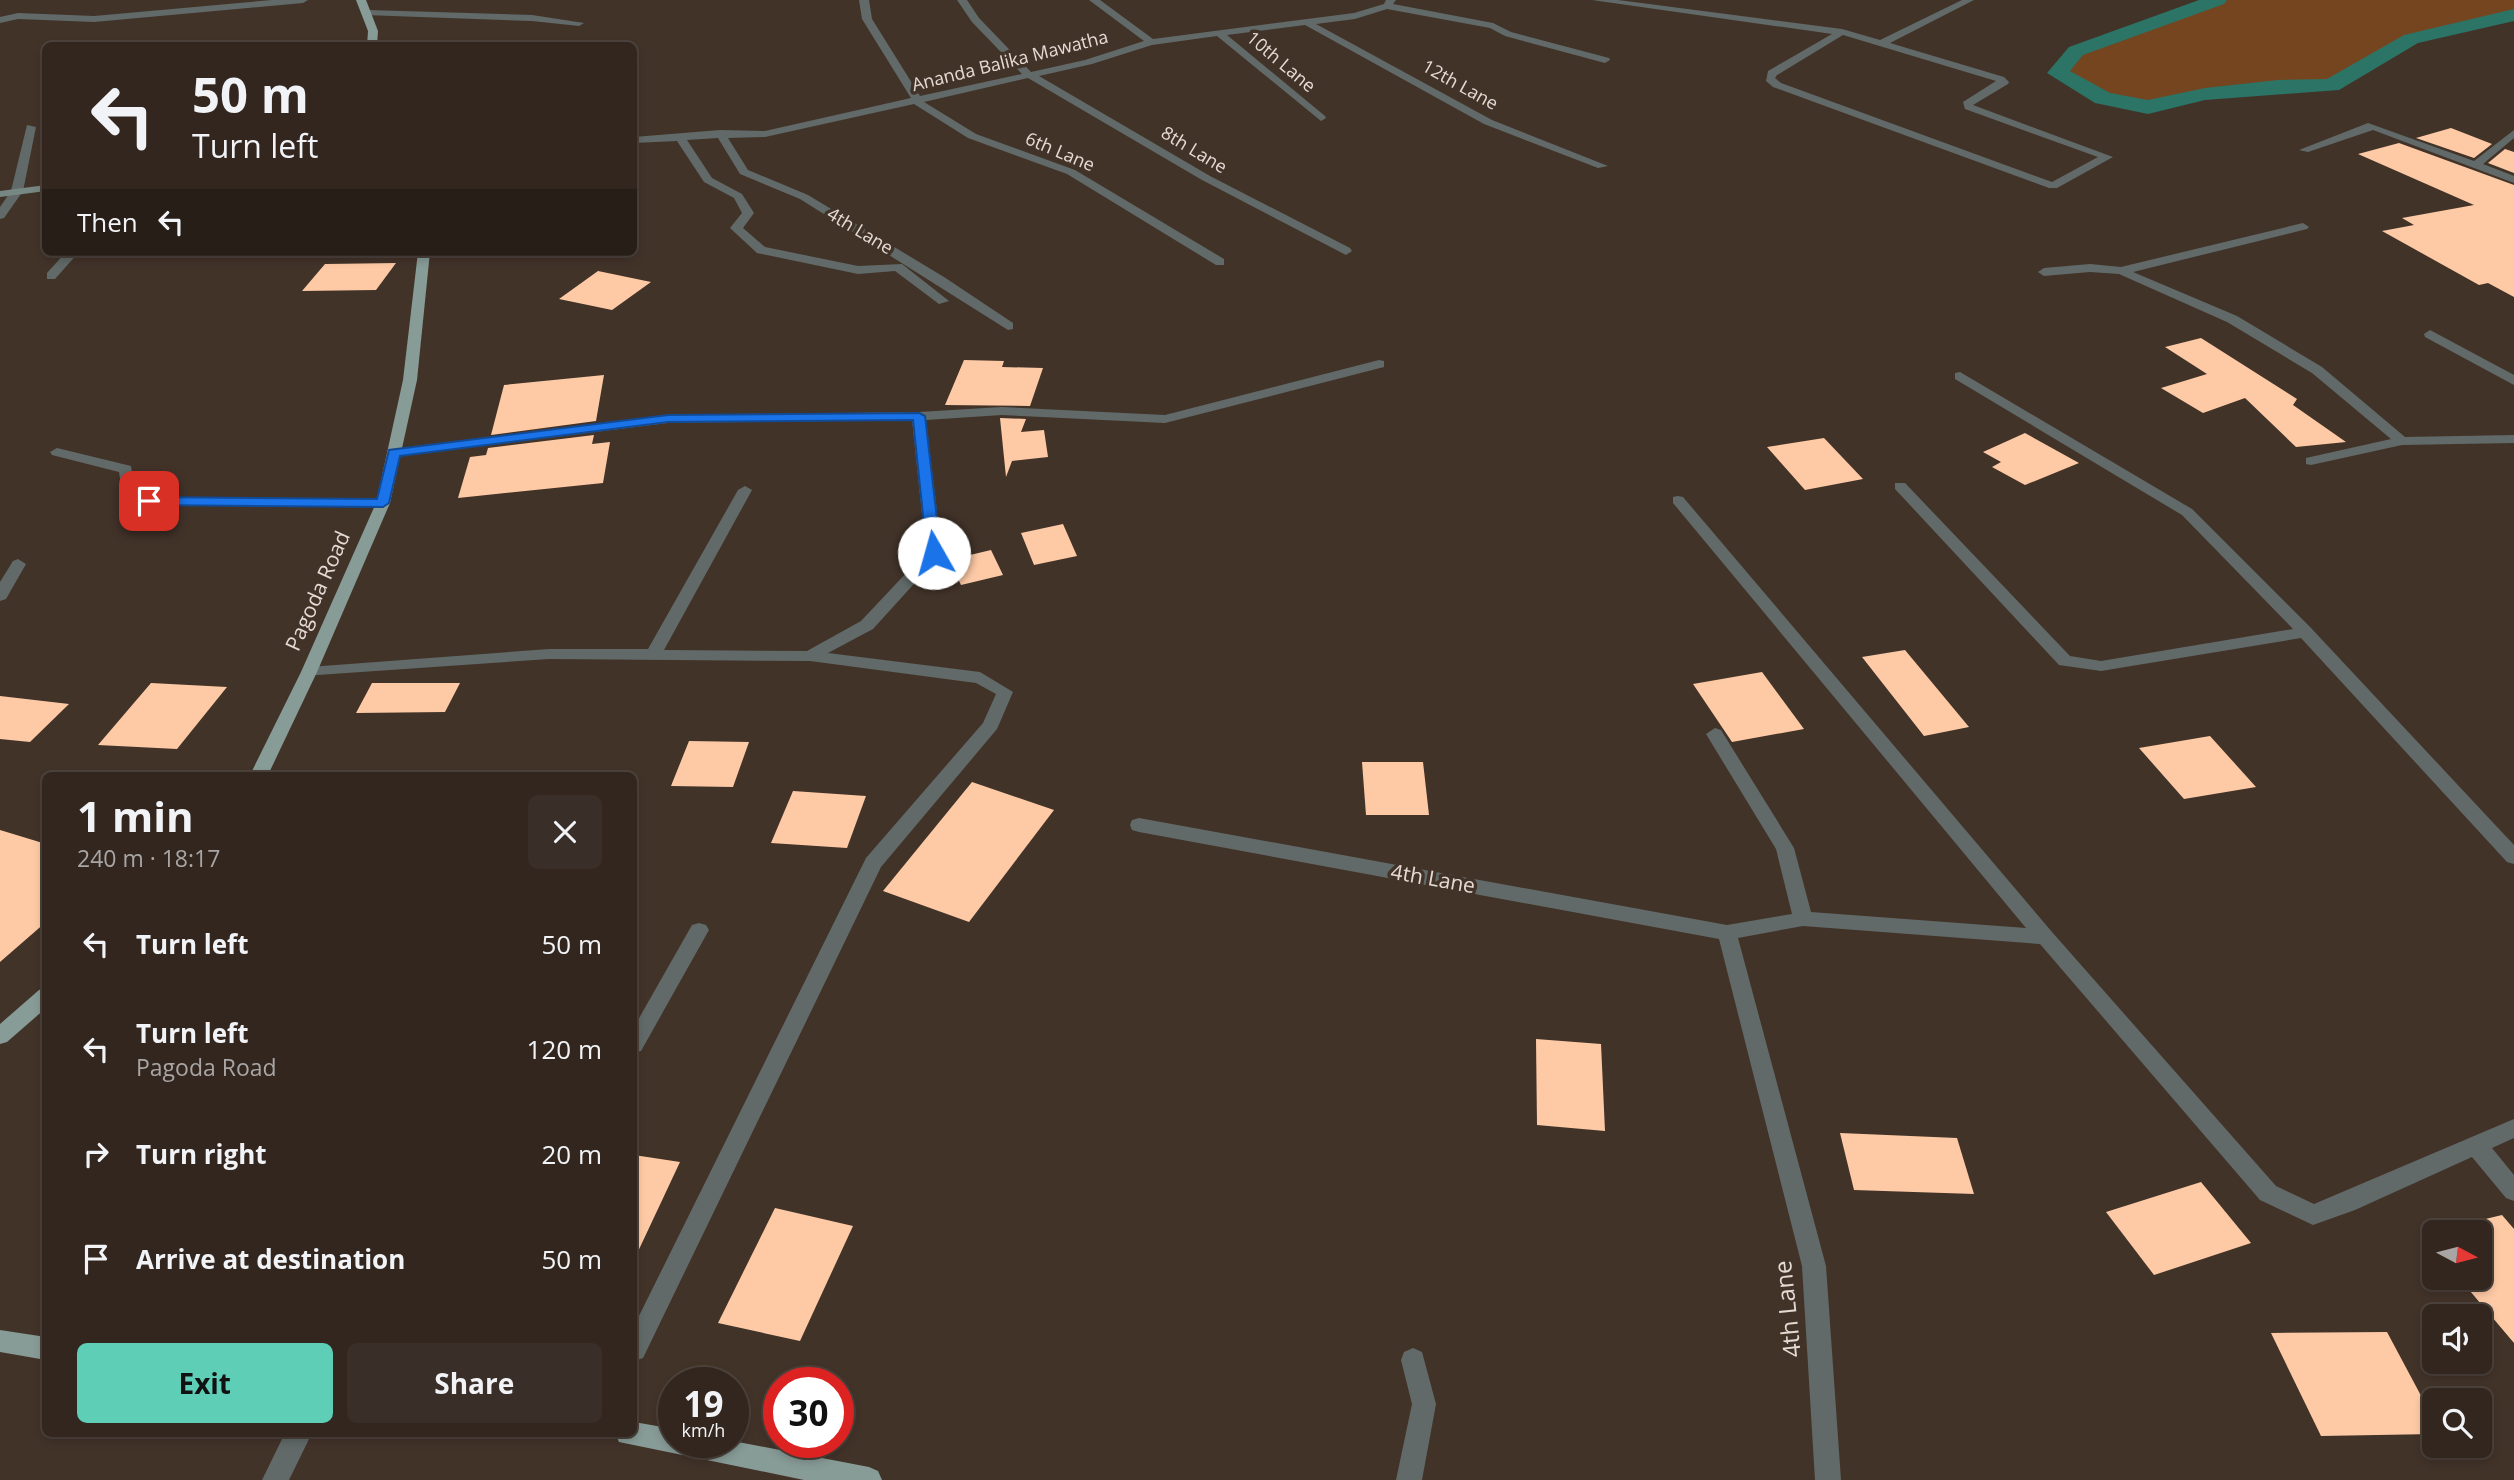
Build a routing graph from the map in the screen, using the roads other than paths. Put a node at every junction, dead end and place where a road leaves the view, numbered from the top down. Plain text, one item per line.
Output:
1 (170, 0) edge
2 (303, 0) edge
3 (361, 0) edge
4 (864, 0) edge
5 (962, 0) edge
6 (1094, 0) edge
7 (1597, 0) edge
8 (1969, 0) edge
9 (1389, 3) edge
10 (12, 9) dead end
11 (368, 13) junction
12 (147, 14) junction
13 (2, 19) edge
14 (1306, 22) junction
15 (579, 23) dead end
16 (1219, 33) junction
17 (1842, 33) junction
18 (372, 42) edge
19 (1151, 42) junction
20 (1880, 44) junction
21 (1605, 60) dead end
22 (1028, 74) junction
23 (918, 102) junction
24 (1321, 118) dead end
25 (31, 127) dead end
26 (720, 133) junction
27 (2514, 133) edge
28 (681, 139) junction
29 (637, 140) edge
30 (2304, 150) dead end
31 (2477, 164) junction
32 (1602, 166) dead end
33 (2514, 180) edge
34 (42, 188) edge
35 (17, 191) junction
36 (0, 194) edge
37 (0, 216) edge
38 (2303, 227) dead end
39 (1346, 251) dead end
40 (70, 256) edge
41 (424, 256) edge
42 (1220, 262) dead end
43 (2121, 271) junction
44 (2044, 272) dead end
45 (51, 276) dead end
46 (943, 301) dead end
47 (1008, 326) dead end
48 (2430, 334) dead end
49 (1379, 364) dead end
50 (1960, 376) dead end
51 (2514, 381) edge
52 (919, 416) junction
53 (2514, 439) edge
54 (2402, 441) junction
55 (57, 453) dead end
56 (394, 453) junction
57 (2311, 461) dead end
58 (1900, 486) dead end
59 (745, 490) dead end
60 (1678, 500) dead end
61 (383, 503) junction
62 (18, 564) dead end
63 (0, 596) edge
64 (2305, 632) junction
65 (653, 655) junction
66 (810, 656) junction
67 (309, 672) junction
68 (1714, 734) dead end
69 (260, 772) edge
70 (1139, 824) dead end
71 (2514, 857) edge
72 (1803, 919) junction
73 (699, 930) dead end
74 (1727, 933) junction
75 (2045, 937) junction
76 (42, 999) edge
77 (0, 1036) edge
78 (637, 1040) edge
79 (2514, 1128) edge
80 (2475, 1144) junction
81 (2514, 1191) edge
82 (0, 1341) edge
83 (637, 1344) edge
84 (42, 1348) edge
85 (1413, 1360) dead end
86 (637, 1435) edge
87 (297, 1437) edge
88 (658, 1439) edge
89 (749, 1457) edge
90 (275, 1480) edge
91 (869, 1480) edge
92 (1409, 1480) edge
93 (1828, 1480) edge

1 - 12 street
2 - 12 street
3 - 11 main road
4 - 23 street
5 - 22 street, 8th Lane
6 - 19 street
7 - 17 street
8 - 20 street
9 - 14 street, Ananda Balika Mawatha
9 - 21 street
10 - 13 street
11 - 15 street
11 - 18 main road
12 - 13 street
14 - 16 street, Ananda Balika Mawatha
14 - 32 street, 12th Lane
16 - 19 street, Ananda Balika Mawatha
16 - 24 street, 10th Lane
17 - 20 street
17 - 20 street
19 - 22 street, Ananda Balika Mawatha
22 - 23 street, Ananda Balika Mawatha
22 - 39 street, 8th Lane
23 - 26 street, Ananda Balika Mawatha
23 - 42 street, 6th Lane
25 - 35 street
26 - 28 street, Ananda Balika Mawatha
26 - 47 street, 4th Lane
27 - 31 street
28 - 29 street, Ananda Balika Mawatha
28 - 46 street
30 - 31 street
31 - 33 street
34 - 35 street
35 - 36 street
35 - 37 street
38 - 43 street
40 - 45 street
41 - 56 main road, Pagoda Road
43 - 44 street
43 - 54 street
48 - 51 street
49 - 52 street
50 - 64 street
52 - 56 street
52 - 66 street
53 - 54 street
54 - 57 street
55 - 61 street
56 - 61 main road, Pagoda Road
58 - 64 street
59 - 65 street
60 - 75 street
61 - 67 main road, Pagoda Road
62 - 63 street
64 - 71 street
65 - 66 street
65 - 67 street
66 - 83 street
67 - 69 main road, Pagoda Road
68 - 72 street
70 - 74 street, 4th Lane
72 - 74 street, 4th Lane
72 - 75 street, 4th Lane
73 - 78 street
74 - 93 street, 4th Lane
75 - 80 street
76 - 77 main road
79 - 80 street
80 - 81 street
82 - 84 main road
85 - 92 street
86 - 88 main road
87 - 90 street
89 - 91 main road

